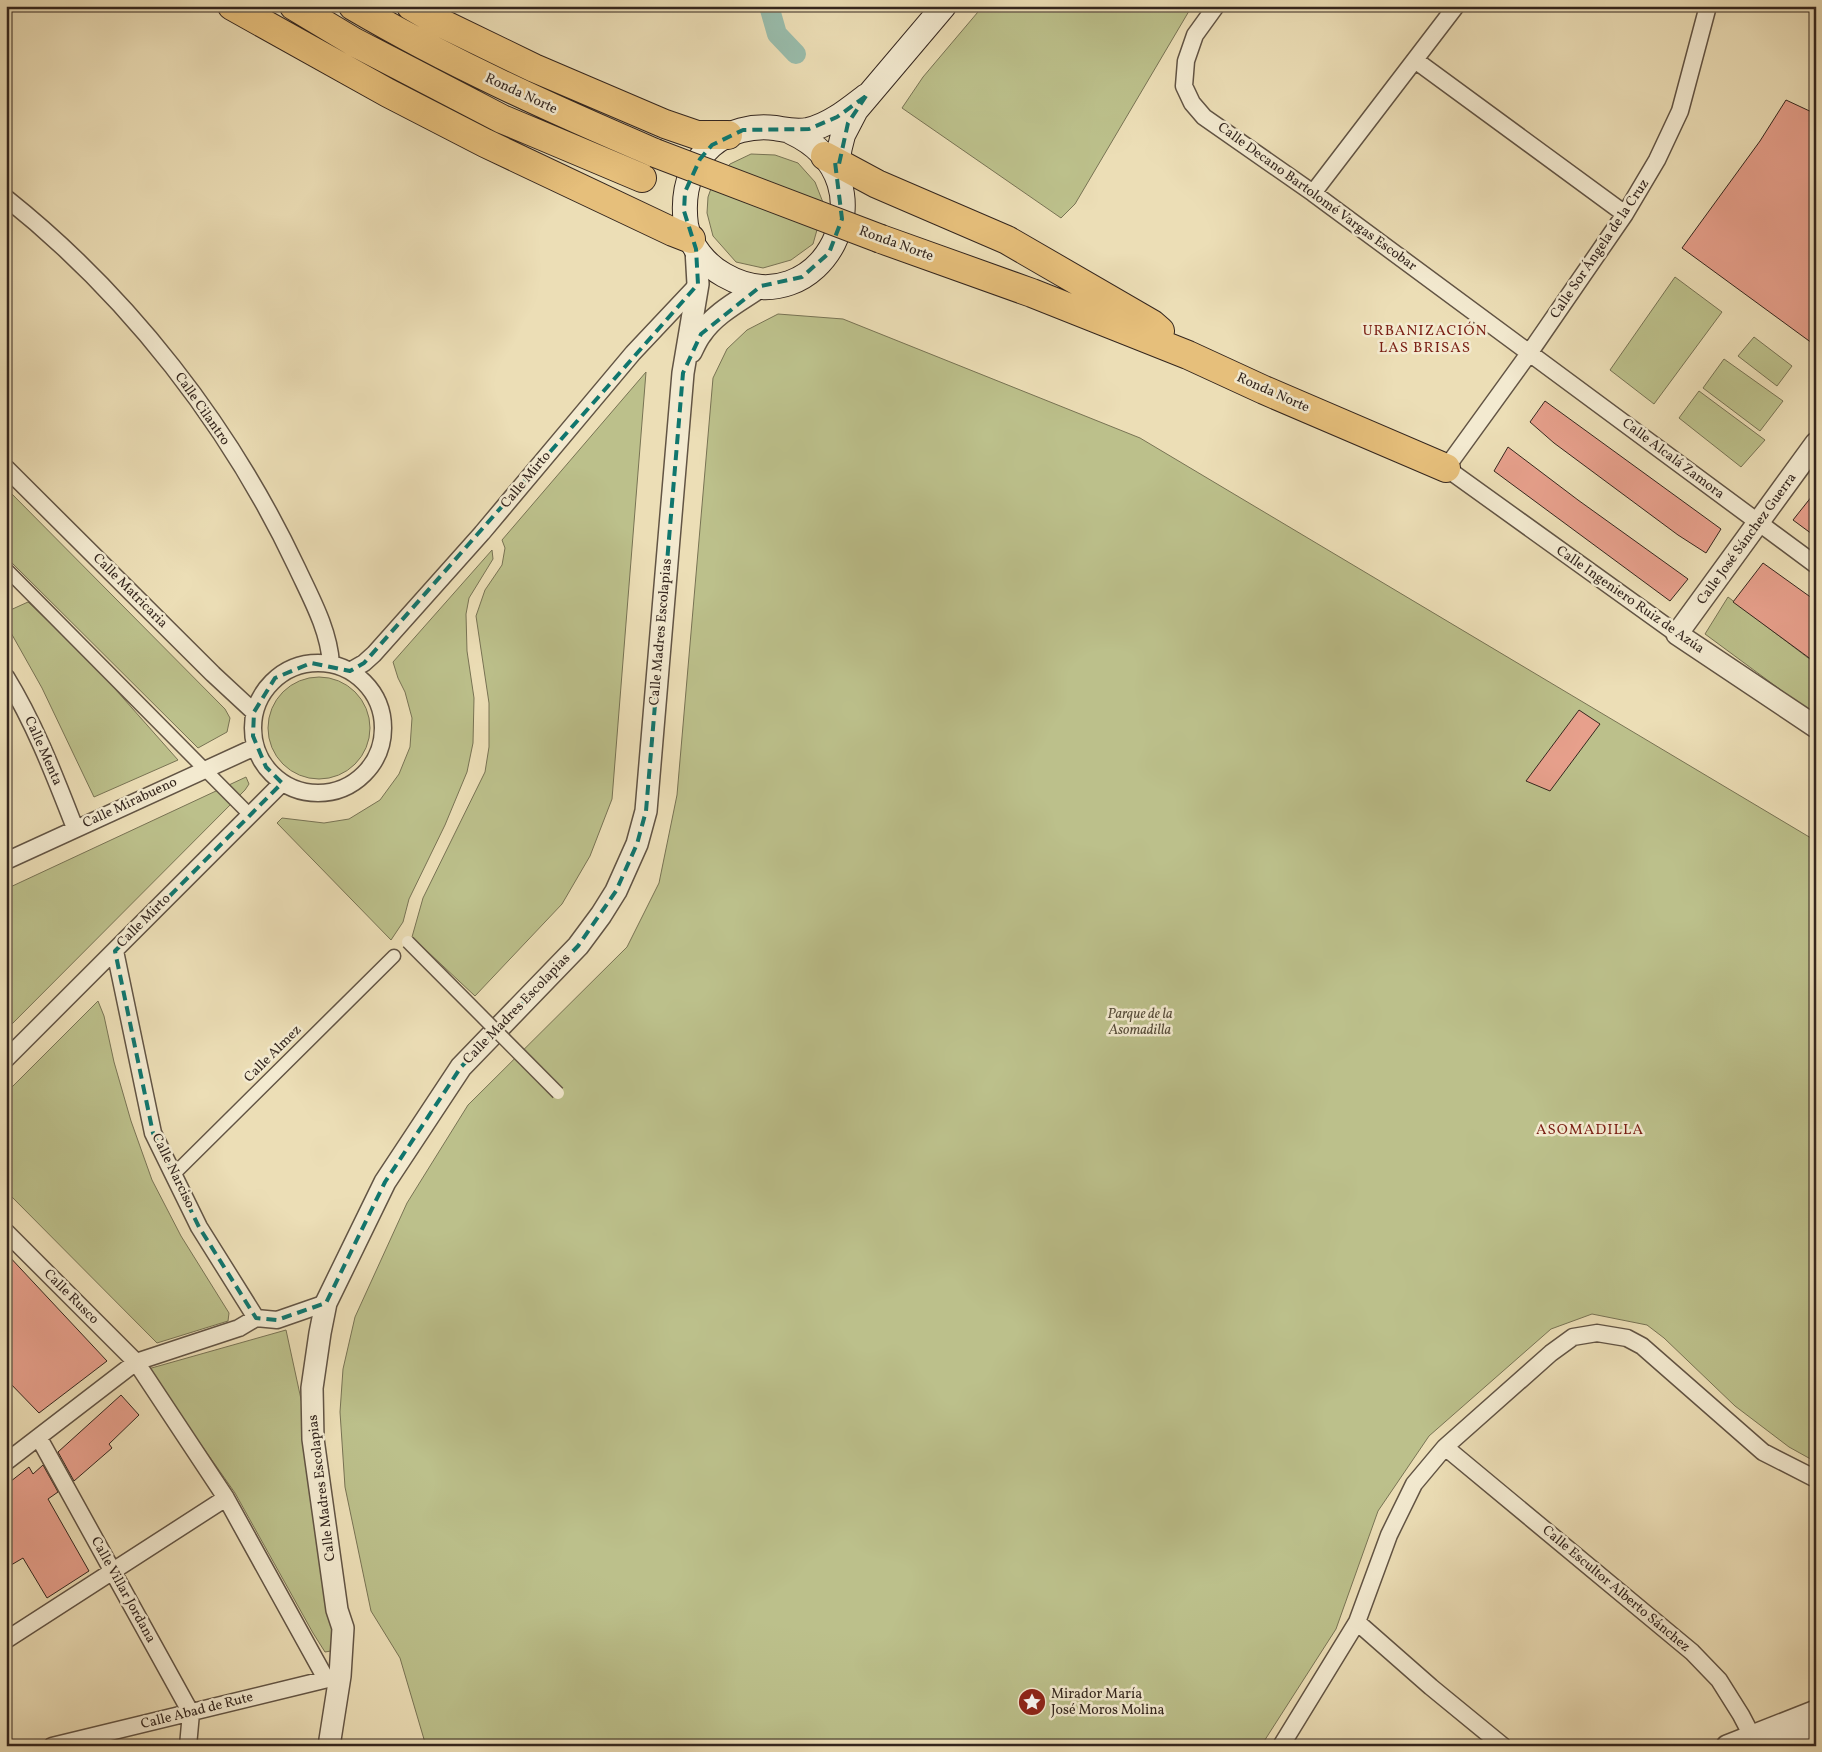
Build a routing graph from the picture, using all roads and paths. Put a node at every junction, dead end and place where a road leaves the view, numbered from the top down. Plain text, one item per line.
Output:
1 (232, 6) edge
2 (294, 6) edge
3 (353, 6) edge
4 (411, 6) edge
5 (944, 6) edge
6 (1216, 6) edge
7 (1456, 6) edge
8 (1708, 6) edge
9 (1415, 60) junction
10 (866, 96) junction
11 (791, 132) junction
12 (728, 135) junction
13 (834, 168) junction
14 (642, 178) dead end
15 (1313, 193) junction
16 (6, 198) edge
17 (1625, 214) junction
18 (694, 244) junction
19 (698, 284) junction
20 (761, 286) junction
21 (1530, 352) junction
22 (1188, 355) junction
23 (683, 373) junction
24 (1816, 443) edge
25 (6, 468) edge
26 (1446, 468) junction
27 (1759, 523) junction
28 (1816, 565) edge
29 (6, 569) edge
30 (1677, 634) junction
31 (331, 664) junction
32 (350, 671) junction
33 (6, 676) edge
34 (254, 712) junction
35 (1816, 727) edge
36 (255, 747) junction
37 (206, 769) junction
38 (282, 783) junction
39 (250, 815) junction
40 (76, 828) junction
41 (6, 861) edge
42 (408, 942) dead end
43 (115, 951) junction
44 (394, 956) dead end
45 (6, 1059) edge
46 (558, 1094) dead end
47 (174, 1174) junction
48 (6, 1232) edge
49 (326, 1303) junction
50 (256, 1318) junction
51 (136, 1362) junction
52 (39, 1438) junction
53 (1445, 1447) junction
54 (6, 1462) edge
55 (1816, 1479) edge
56 (226, 1498) junction
57 (113, 1572) junction
58 (1357, 1622) junction
59 (6, 1640) edge
60 (333, 1678) junction
61 (1816, 1711) edge
62 (191, 1713) junction
63 (1816, 1728) edge
64 (1764, 1743) edge
65 (52, 1746) edge
66 (188, 1746) edge
67 (329, 1746) edge
68 (1281, 1746) edge
69 (1503, 1746) edge
70 (1728, 1746) edge

1 - 18 highway
2 - 14 highway, Ronda Norte
3 - 22 highway, Ronda Norte, bridge
4 - 12 highway
5 - 10 main road
6 - 15 street, Calle Decano Bartolomé Vargas Escobar
7 - 9 street
8 - 17 street, Calle Sor Ángela de la Cruz
9 - 15 street
9 - 17 street
10 - 11 main road
10 - 13 main road
11 - 12 main road
11 - 13 main road
12 - 18 main road
13 - 20 main road
13 - 22 highway
15 - 21 street, Calle Decano Bartolomé Vargas Escobar
16 - 31 street, Calle Cilantro
17 - 21 street, Calle Sor Ángela de la Cruz
18 - 19 street, Calle Madres Escolapias
18 - 20 main road
19 - 23 street, Calle Madres Escolapias
19 - 32 street, Calle Mirto
20 - 23 street, Calle Madres Escolapias
21 - 26 street, Calle Sor Ángela de la Cruz
21 - 27 street, Calle Alcalá Zamora
22 - 26 highway, Ronda Norte
23 - 49 street, Calle Madres Escolapias
24 - 27 street, Calle José Sánchez Guerra
25 - 34 street, Calle Matricaria
26 - 30 street, Calle Ingeniero Ruiz de Azúa
27 - 28 street, Calle Alcalá Zamora
27 - 30 street, Calle José Sánchez Guerra
29 - 37 street
30 - 35 street, Calle Ingeniero Ruiz de Azúa
31 - 32 street
31 - 34 street
32 - 38 street
33 - 40 street, Calle Menta
34 - 36 street
36 - 37 street, Calle Mirabueno
36 - 38 street
37 - 39 street
37 - 40 street, Calle Mirabueno
38 - 39 street, Calle Mirto
39 - 43 street, Calle Mirto
40 - 41 street, Calle Mirabueno
42 - 46 street, bridge
43 - 45 street, Calle Mirto
43 - 47 street, Calle Narciso
44 - 47 street, Calle Almez
47 - 50 street, Calle Narciso
48 - 51 street, Calle Rusco
49 - 50 street
49 - 60 street, Calle Madres Escolapias
50 - 51 street
51 - 52 street
51 - 56 street
52 - 54 street
52 - 57 street, Calle Villar Jordana
53 - 55 street
53 - 58 street
53 - 64 street, Calle Escultor Alberto Sánchez
56 - 57 street
56 - 60 street
57 - 59 street
57 - 62 street, Calle Villar Jordana
58 - 68 street
58 - 69 street
60 - 62 street, Calle Abad de Rute
60 - 67 street, Calle Madres Escolapias
61 - 64 street
62 - 65 street, Calle Abad de Rute
62 - 66 street
63 - 64 street
64 - 70 street

